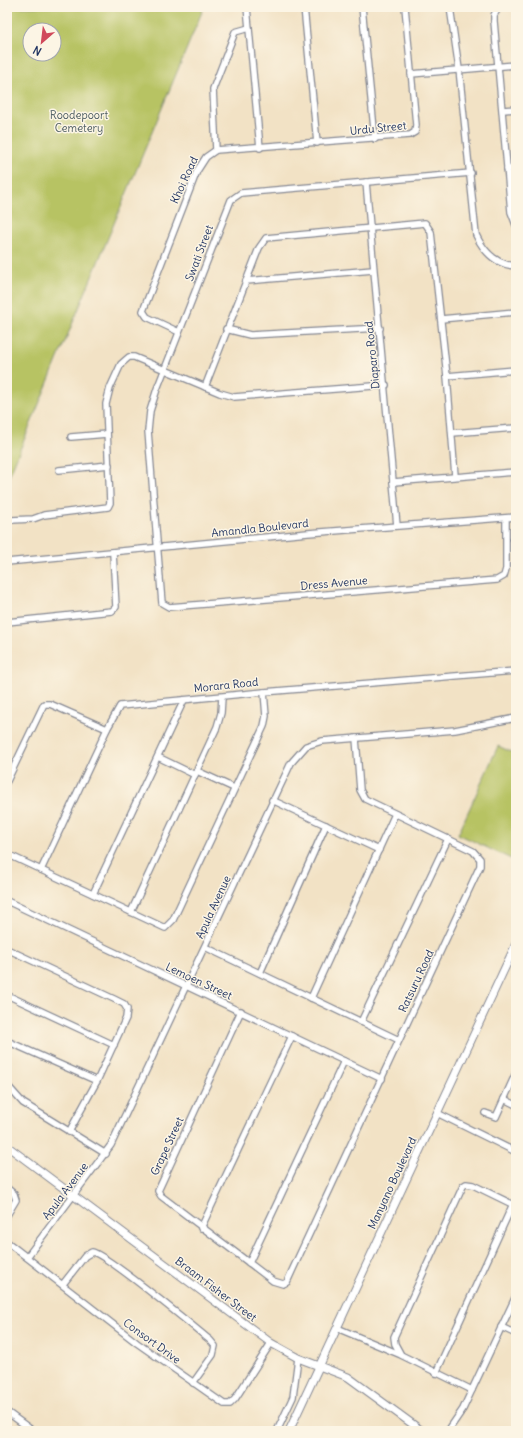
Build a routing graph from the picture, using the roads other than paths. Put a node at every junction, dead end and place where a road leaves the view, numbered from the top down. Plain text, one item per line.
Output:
1 (247, 7) edge
2 (304, 7) edge
3 (362, 7) edge
4 (405, 7) edge
5 (450, 7) edge
6 (498, 7) edge
7 (249, 28) junction
8 (516, 65) edge
9 (499, 66) junction
10 (459, 69) junction
11 (411, 74) junction
12 (516, 109) edge
13 (503, 110) junction
14 (375, 139) junction
15 (317, 143) junction
16 (260, 148) junction
17 (216, 150) junction
18 (516, 168) edge
19 (507, 169) junction
20 (470, 173) junction
21 (366, 182) junction
22 (516, 225) edge
23 (369, 228) junction
24 (516, 266) edge
25 (373, 270) junction
26 (246, 281) junction
27 (516, 312) edge
28 (441, 318) junction
29 (380, 328) junction
30 (226, 329) junction
31 (179, 332) junction
32 (164, 370) junction
33 (516, 370) edge
34 (447, 376) junction
35 (386, 385) junction
36 (205, 387) junction
37 (516, 428) edge
38 (106, 434) junction
39 (452, 434) junction
40 (71, 437) dead end
41 (110, 465) junction
42 (60, 470) dead end
43 (516, 472) edge
44 (454, 476) junction
45 (393, 482) junction
46 (516, 517) edge
47 (506, 518) junction
48 (11, 520) dead end
49 (397, 526) junction
50 (158, 549) junction
51 (112, 553) junction
52 (7, 562) edge
53 (7, 622) edge
54 (516, 671) edge
55 (264, 692) junction
56 (222, 697) junction
57 (184, 700) junction
58 (516, 718) edge
59 (107, 729) junction
60 (356, 738) junction
61 (158, 757) junction
62 (196, 773) junction
63 (7, 781) edge
64 (234, 788) junction
65 (272, 800) junction
66 (395, 814) junction
67 (326, 825) junction
68 (448, 839) junction
69 (378, 850) junction
70 (7, 854) edge
71 (41, 870) junction
72 (93, 894) junction
73 (7, 901) edge
74 (131, 912) junction
75 (516, 944) edge
76 (205, 947) junction
77 (7, 949) edge
78 (260, 973) junction
79 (187, 986) junction
80 (7, 995) edge
81 (311, 998) junction
82 (241, 1011) junction
83 (361, 1022) junction
84 (292, 1036) junction
85 (399, 1040) junction
86 (7, 1041) edge
87 (114, 1045) junction
88 (344, 1061) junction
89 (516, 1073) edge
90 (382, 1079) junction
91 (97, 1081) junction
92 (7, 1085) edge
93 (504, 1099) junction
94 (516, 1105) edge
95 (485, 1113) dead end
96 (437, 1114) junction
97 (69, 1132) junction
98 (7, 1146) edge
99 (516, 1152) edge
100 (106, 1154) junction
101 (7, 1188) edge
102 (74, 1195) junction
103 (514, 1205) edge
104 (7, 1215) edge
105 (201, 1228) junction
106 (7, 1242) edge
107 (27, 1257) junction
108 (249, 1263) junction
109 (63, 1284) junction
110 (283, 1284) joint
111 (516, 1296) edge
112 (502, 1327) junction
113 (337, 1328) junction
114 (516, 1334) edge
115 (271, 1343) junction
116 (402, 1355) junction
117 (298, 1358) junction
118 (319, 1366) junction
119 (436, 1373) junction
120 (193, 1383) junction
121 (472, 1390) junction
122 (7, 1412) edge
123 (33, 1431) edge
124 (277, 1431) edge
125 (289, 1431) edge
126 (422, 1431) edge
127 (448, 1431) edge

1 - 7 street
2 - 15 street
3 - 14 street
4 - 11 street, Urdu Street
5 - 10 street
6 - 9 street
7 - 16 street
7 - 17 street
8 - 9 street
9 - 10 street
9 - 13 street
10 - 11 street
10 - 20 street
11 - 14 street, Urdu Street
12 - 13 street
13 - 19 street
14 - 15 street, Urdu Street
15 - 16 street, Urdu Street
16 - 17 street, Urdu Street
17 - 31 street, Khoi Road
18 - 19 street
19 - 22 street
20 - 21 street, Swati Street
20 - 24 street
21 - 23 street, Diaparo Road
21 - 31 street, Swati Street
23 - 25 street, Diaparo Road
23 - 26 street
23 - 28 street
25 - 26 street
25 - 29 street, Diaparo Road
26 - 30 street
27 - 28 street
28 - 34 street
29 - 30 street
29 - 35 street, Diaparo Road
30 - 36 street
31 - 32 street, Swati Street
32 - 36 street
32 - 38 street
32 - 50 street, Swati Street
33 - 34 street
34 - 39 street
35 - 36 street
35 - 45 street, Diaparo Road
37 - 39 street
38 - 40 street
38 - 41 street
39 - 44 street
41 - 42 street
41 - 48 street
43 - 44 street
44 - 45 street
45 - 49 street, Diaparo Road
46 - 47 street, Amandla Boulevard
47 - 49 street, Amandla Boulevard
47 - 50 street, Dress Avenue
49 - 50 street, Amandla Boulevard
50 - 51 street, Amandla Boulevard
51 - 52 street, Amandla Boulevard
51 - 53 street
54 - 55 street, Morara Road
55 - 56 street, Morara Road
55 - 64 street
56 - 57 street, Morara Road
56 - 62 street
57 - 59 street, Morara Road
57 - 61 street
58 - 60 street, Apula Avenue
59 - 63 street
59 - 71 street, Morara Road
60 - 65 street, Apula Avenue
60 - 66 street, Ratsuru Road
61 - 62 street
61 - 72 street
62 - 64 street
62 - 74 street
64 - 74 street
65 - 67 street
65 - 76 street, Apula Avenue
66 - 68 street, Ratsuru Road
66 - 69 street
67 - 69 street
67 - 78 street
68 - 83 street
68 - 85 street, Ratsuru Road
69 - 81 street
70 - 71 street
71 - 72 street
72 - 74 street
73 - 79 street, Lemoen Street
75 - 96 street, Manyano Boulevard
76 - 78 street
76 - 79 street, Apula Avenue
77 - 87 street
78 - 81 street
79 - 82 street, Lemoen Street
79 - 100 street, Apula Avenue
80 - 87 street
81 - 83 street
82 - 84 street, Lemoen Street
82 - 105 street, Grape Street
83 - 85 street
84 - 88 street, Lemoen Street
84 - 105 street
85 - 90 street, Ratsuru Road
86 - 91 street
87 - 91 street
88 - 90 street, Lemoen Street
88 - 108 street
89 - 93 street
90 - 110 street, Ratsuru Road
91 - 97 street
92 - 97 street
93 - 94 street
93 - 95 street
96 - 99 street
96 - 113 street, Manyano Boulevard
97 - 100 street
98 - 102 street, Braam Fisher Street
100 - 102 street, Apula Avenue
101 - 104 street
102 - 107 street, Apula Avenue
102 - 115 street, Braam Fisher Street
103 - 116 street
103 - 119 street
105 - 108 street, Grape Street
106 - 107 street, Consort Drive
107 - 109 street, Consort Drive
108 - 110 street, Grape Street
109 - 120 street, Consort Drive
109 - 120 street
111 - 112 street
112 - 114 street
112 - 121 street
113 - 116 street
113 - 118 street, Manyano Boulevard
115 - 117 street, Braam Fisher Street
115 - 120 street, Consort Drive
116 - 119 street
117 - 118 street, Braam Fisher Street
117 - 124 street
118 - 125 street, Manyano Boulevard
118 - 126 street, Braam Fisher Street
119 - 121 street
121 - 127 street
122 - 123 street

